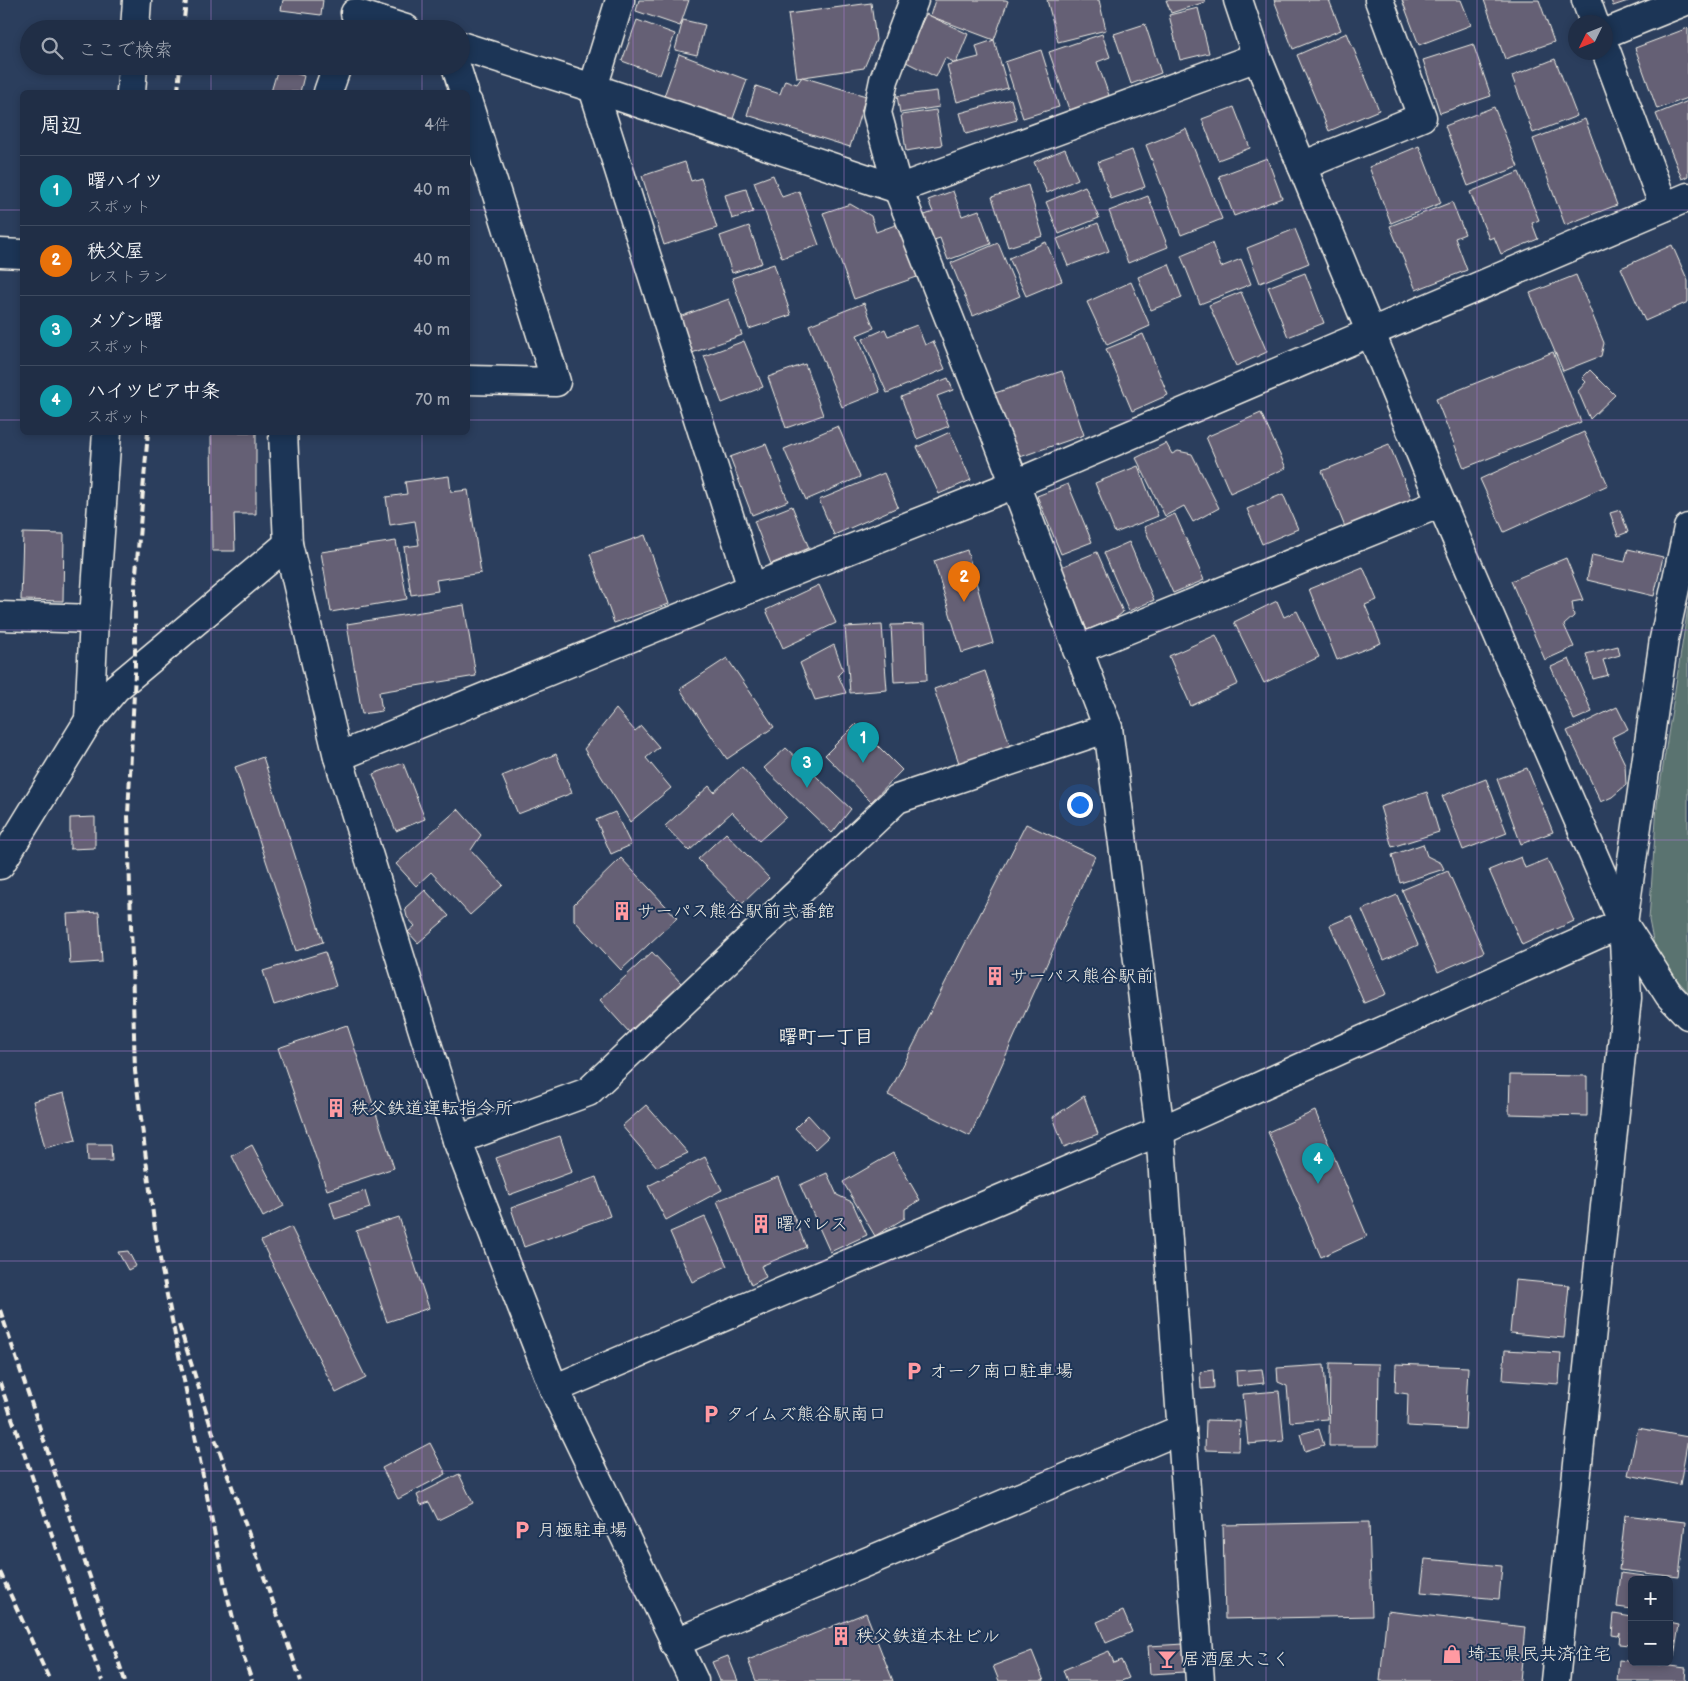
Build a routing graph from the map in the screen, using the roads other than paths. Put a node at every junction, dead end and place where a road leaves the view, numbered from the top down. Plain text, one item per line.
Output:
1 (137, 0) edge
2 (620, 0) edge
3 (914, 0) edge
4 (1238, 0) edge
5 (1379, 0) edge
6 (1586, 0) edge
7 (1688, 0) edge
8 (355, 14) edge
9 (1591, 15) edge
10 (136, 20) edge
11 (375, 20) edge
12 (1613, 30) edge
13 (470, 49) edge
14 (1258, 57) junction
15 (1610, 60) edge
16 (131, 75) edge
17 (334, 75) edge
18 (459, 75) edge
19 (593, 88) junction
20 (130, 90) edge
21 (329, 90) edge
22 (463, 90) edge
23 (470, 109) edge
24 (1302, 166) junction
25 (898, 189) junction
26 (1676, 202) edge
27 (0, 253) edge
28 (20, 254) edge
29 (1370, 331) junction
30 (470, 380) edge
31 (107, 435) edge
32 (283, 435) edge
33 (1015, 484) junction
34 (1441, 503) junction
35 (1688, 528) edge
36 (288, 544) junction
37 (752, 588) junction
38 (0, 616) edge
39 (94, 619) junction
40 (1077, 650) junction
41 (89, 720) junction
42 (1108, 728) junction
43 (338, 757) junction
44 (0, 865) edge
45 (1623, 923) junction
46 (1688, 1015) edge
47 (1160, 1132) junction
48 (457, 1140) junction
49 (554, 1389) junction
50 (1182, 1429) junction
51 (674, 1643) junction
52 (694, 1681) edge
53 (1200, 1681) edge
54 (1555, 1681) edge

1 - 10 street
2 - 19 street
3 - 25 street
4 - 14 street
5 - 24 street
6 - 9 street
7 - 12 street
8 - 11 street
13 - 19 street
14 - 24 street
14 - 25 street
15 - 26 street
16 - 20 street
17 - 21 street
18 - 22 street
19 - 25 street
19 - 37 street
23 - 30 street
24 - 29 street
25 - 33 street
26 - 29 street
27 - 28 street
29 - 33 street
29 - 34 street
31 - 39 street
32 - 36 street
33 - 37 street
33 - 40 street
34 - 40 street
34 - 45 street
35 - 45 street
36 - 41 street
36 - 43 street
37 - 43 street
38 - 39 street
39 - 41 street
40 - 42 street
41 - 44 street
42 - 47 street
42 - 48 street
43 - 48 street
45 - 46 street
45 - 47 street
45 - 54 street
47 - 49 street
47 - 50 street
48 - 49 street
49 - 51 street
50 - 51 street
50 - 53 street
51 - 52 street

